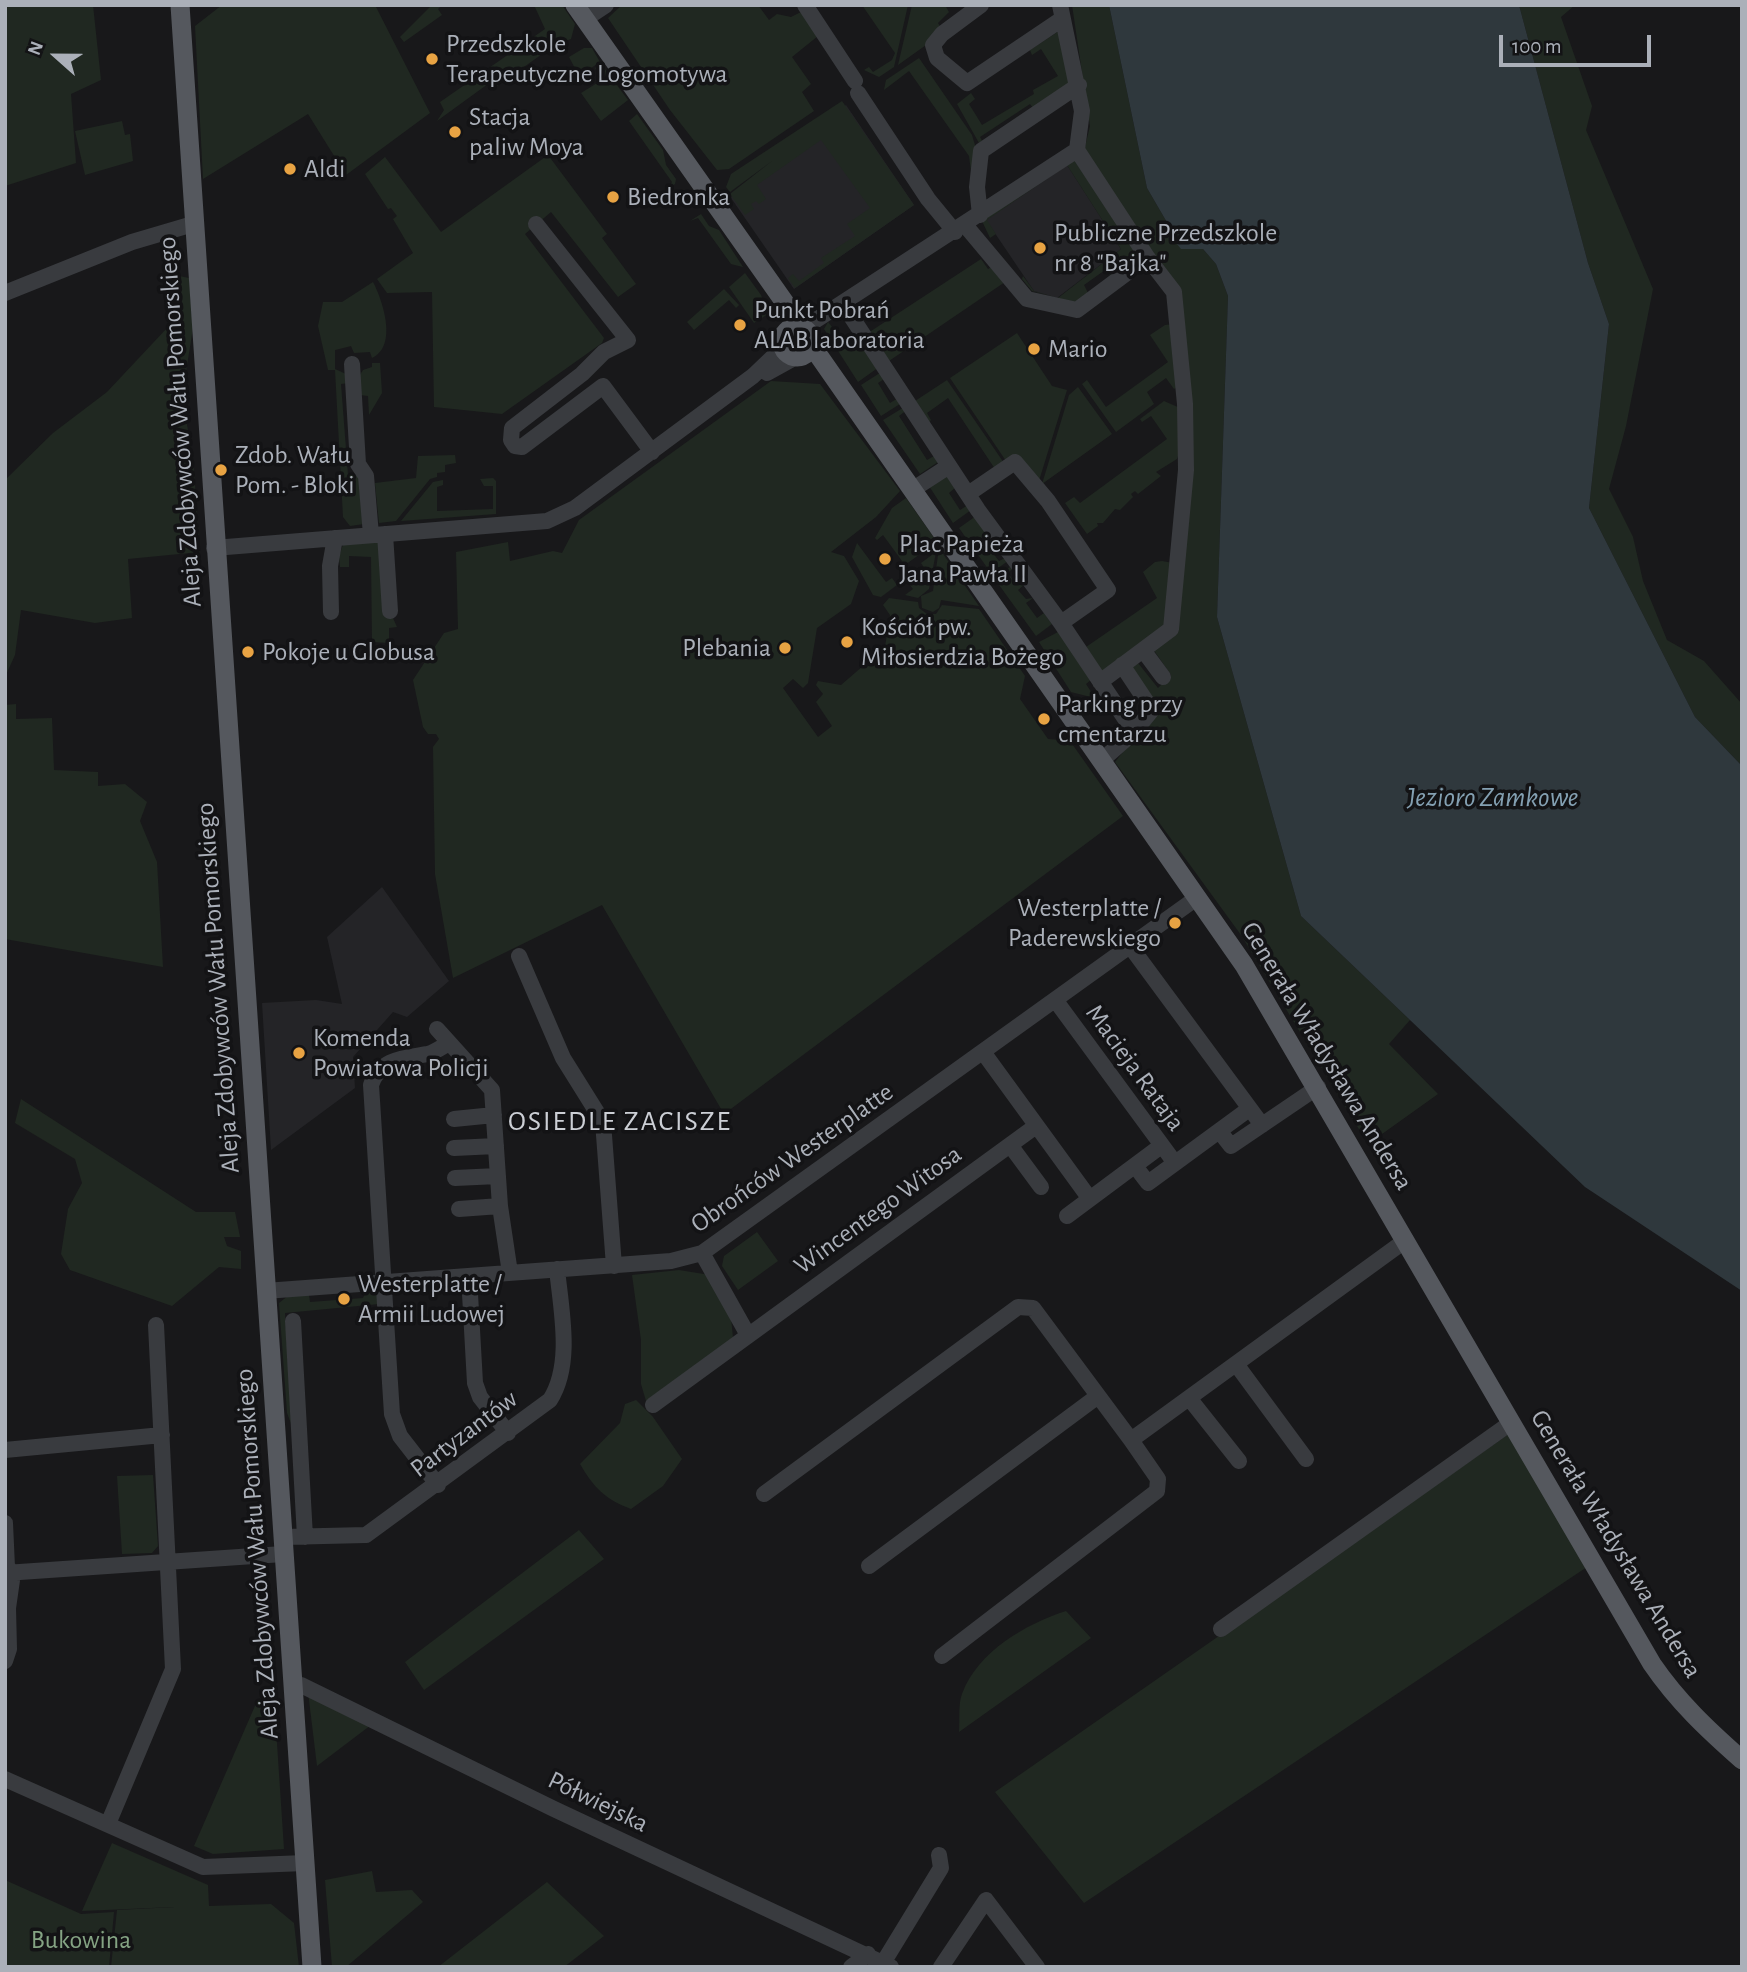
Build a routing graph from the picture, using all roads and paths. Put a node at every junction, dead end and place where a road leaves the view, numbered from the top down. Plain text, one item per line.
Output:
1 (180, 5) edge
2 (606, 5) edge
3 (805, 5) edge
4 (981, 5) edge
5 (580, 12) edge
6 (1061, 12) edge
7 (1079, 85) junction
8 (1077, 150) junction
9 (980, 215) junction
10 (193, 224) junction
11 (536, 224) dead end
12 (960, 229) junction
13 (1138, 264) junction
14 (5, 293) edge
15 (843, 304) junction
16 (797, 341) junction
17 (352, 364) dead end
18 (589, 368) junction
19 (603, 386) junction
20 (652, 452) junction
21 (949, 466) junction
22 (912, 490) junction
23 (968, 494) junction
24 (378, 534) junction
25 (335, 538) junction
26 (214, 548) junction
27 (390, 611) dead end
28 (331, 612) dead end
29 (1061, 623) junction
30 (1143, 650) junction
31 (1122, 665) junction
32 (1163, 677) dead end
33 (1100, 682) junction
34 (1134, 732) junction
35 (1101, 761) junction
36 (1198, 897) junction
37 (1129, 946) junction
38 (519, 956) dead end
39 (1056, 1001) junction
40 (437, 1028) dead end
41 (449, 1043) junction
42 (983, 1052) junction
43 (1318, 1087) junction
44 (1249, 1110) junction
45 (494, 1115) junction
46 (454, 1119) dead end
47 (1262, 1125) junction
48 (1036, 1126) junction
49 (1220, 1132) junction
50 (1010, 1144) junction
51 (496, 1146) junction
52 (1161, 1146) junction
53 (454, 1148) dead end
54 (1175, 1163) junction
55 (1135, 1166) junction
56 (498, 1176) junction
57 (455, 1178) dead end
58 (1041, 1187) dead end
59 (1090, 1199) junction
60 (500, 1206) junction
61 (459, 1209) dead end
62 (1067, 1216) dead end
63 (1406, 1240) junction
64 (702, 1253) junction
65 (614, 1266) junction
66 (557, 1269) junction
67 (510, 1273) junction
68 (469, 1276) junction
69 (382, 1281) junction
70 (265, 1291) junction
71 (293, 1321) dead end
72 (156, 1325) dead end
73 (748, 1335) junction
74 (1236, 1364) junction
75 (1098, 1396) junction
76 (1189, 1398) junction
77 (653, 1405) dead end
78 (1512, 1422) junction
79 (508, 1433) junction
80 (162, 1436) junction
81 (1131, 1440) junction
82 (5, 1450) edge
83 (1306, 1459) dead end
84 (1239, 1461) dead end
85 (438, 1485) junction
86 (764, 1494) dead end
87 (5, 1523) edge
88 (305, 1536) junction
89 (282, 1546) junction
90 (170, 1563) junction
91 (869, 1566) dead end
92 (9, 1573) edge
93 (1221, 1629) dead end
94 (942, 1656) dead end
95 (5, 1661) edge
96 (292, 1686) junction
97 (1742, 1760) edge
98 (5, 1779) edge
99 (108, 1824) junction
100 (939, 1855) dead end
101 (305, 1863) junction
102 (868, 1954) junction
103 (887, 1965) edge
104 (312, 1967) edge
105 (851, 1967) edge
106 (940, 1967) edge
107 (1037, 1967) edge

1 - 10 main road, Aleja Zdobywców Wału Pomorskiego
2 - 5 street
3 - 12 street
4 - 6 street
5 - 16 main road, Generała Władysława Andersa
6 - 7 street
7 - 8 street
7 - 9 street
8 - 9 street
8 - 13 street
9 - 12 street
10 - 14 street
10 - 26 main road, Aleja Zdobywców Wału Pomorskiego
11 - 18 street
12 - 13 street
12 - 15 street
13 - 30 street
15 - 16 street
15 - 21 street
16 - 20 street
16 - 22 main road, Generała Władysława Andersa
17 - 24 street
18 - 19 street
18 - 19 street
19 - 20 street
20 - 24 street
21 - 22 street
21 - 23 street
22 - 35 main road, Generała Władysława Andersa
23 - 29 street
23 - 29 street
24 - 25 street
24 - 27 street
25 - 26 street
25 - 28 street
26 - 70 main road, Aleja Zdobywców Wału Pomorskiego
29 - 33 street
30 - 31 street
30 - 32 street
31 - 33 street
31 - 34 street
33 - 34 street
34 - 35 street
35 - 36 main road, Generała Władysława Andersa
36 - 37 street, Obrońców Westerplatte
36 - 43 main road, Generała Władysława Andersa
37 - 39 street, Obrońców Westerplatte
37 - 44 street
38 - 65 street
39 - 42 street, Obrońców Westerplatte
39 - 52 street, Macieja Rataja
40 - 41 street
41 - 45 street
41 - 69 street
42 - 48 street
42 - 64 street, Obrońców Westerplatte
43 - 47 street
43 - 63 main road, Generała Władysława Andersa
44 - 47 street
44 - 49 street
45 - 46 street
45 - 51 street
47 - 49 street
48 - 50 street, Wincentego Witosa
48 - 59 street
49 - 54 street
50 - 58 street
50 - 73 street, Wincentego Witosa
51 - 53 street
51 - 56 street
52 - 54 street, Macieja Rataja
52 - 55 street
54 - 55 street
55 - 59 street
56 - 57 street
56 - 60 street
59 - 62 street
60 - 61 street
60 - 67 street
63 - 74 street
63 - 78 main road, Generała Władysława Andersa
64 - 65 street, Obrońców Westerplatte
64 - 73 street
65 - 66 street, Obrońców Westerplatte
66 - 67 street, Obrońców Westerplatte
66 - 79 street, Partyzantów
67 - 68 street, Obrońców Westerplatte
68 - 69 street, Obrońców Westerplatte
68 - 79 street
69 - 70 street, Obrońców Westerplatte
69 - 85 street
70 - 89 main road, Aleja Zdobywców Wału Pomorskiego
71 - 88 street
72 - 80 street
73 - 77 street, Wincentego Witosa
74 - 76 street
74 - 83 street
75 - 81 street
75 - 86 street
75 - 91 street
76 - 81 street
76 - 84 street
78 - 93 street
78 - 97 main road, Generała Władysława Andersa
79 - 85 street, Partyzantów
80 - 82 street
80 - 90 street
81 - 94 street
85 - 88 street, Partyzantów
87 - 92 street
88 - 89 street, Partyzantów
89 - 90 street, Partyzantów
89 - 96 main road, Aleja Zdobywców Wału Pomorskiego
90 - 92 street, Partyzantów
90 - 99 street
92 - 95 street
96 - 101 main road, Aleja Zdobywców Wału Pomorskiego
96 - 102 street, Półwiejska
98 - 99 street
99 - 101 street
100 - 103 street, Półwiejska
101 - 104 main road, Aleja Zdobywców Wału Pomorskiego
102 - 103 street, Półwiejska
102 - 105 street
106 - 107 street

